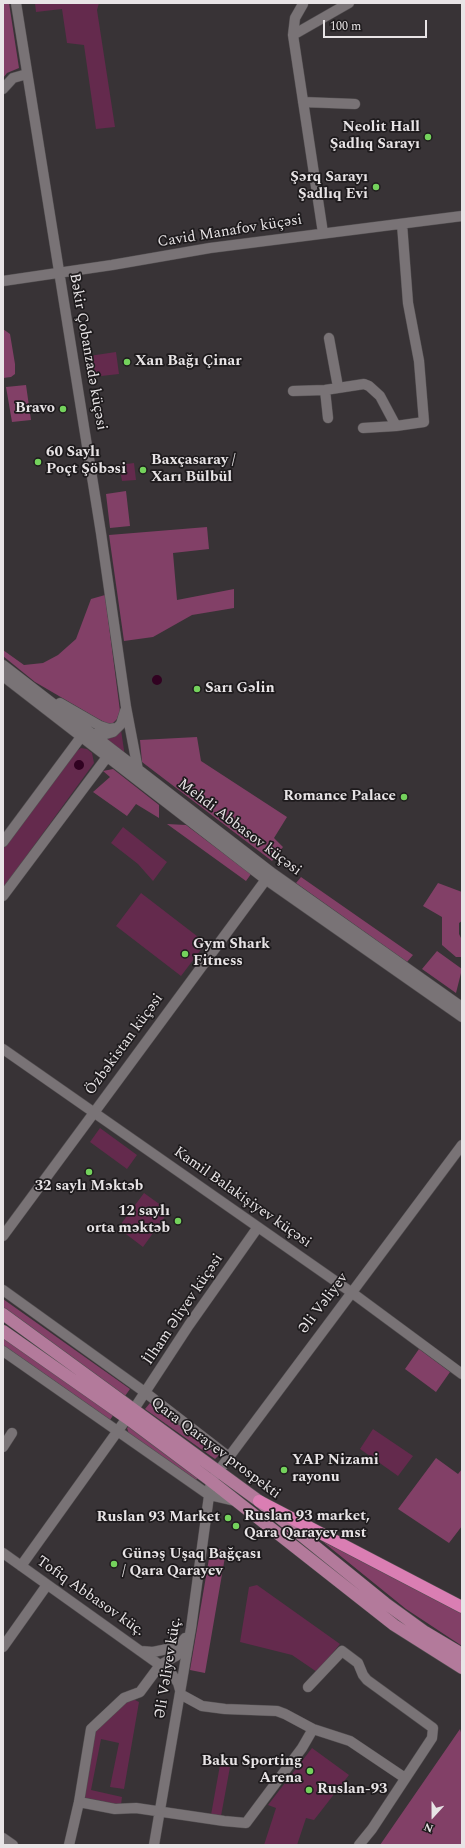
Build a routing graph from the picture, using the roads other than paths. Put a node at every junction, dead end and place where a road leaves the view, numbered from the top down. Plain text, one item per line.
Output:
1 (16, 3) edge
2 (349, 3) edge
3 (303, 4) dead end
4 (293, 35) junction
5 (27, 74) junction
6 (3, 89) edge
7 (303, 102) junction
8 (355, 104) dead end
9 (462, 216) edge
10 (402, 224) junction
11 (323, 233) junction
12 (59, 273) junction
13 (3, 281) edge
14 (329, 338) dead end
15 (338, 388) junction
16 (325, 390) junction
17 (293, 391) dead end
18 (328, 418) dead end
19 (396, 426) junction
20 (363, 428) dead end
21 (3, 665) edge
22 (3, 676) edge
23 (25, 682) junction
24 (126, 707) junction
25 (119, 726) junction
26 (92, 734) junction
27 (81, 737) junction
28 (108, 747) junction
29 (107, 757) junction
30 (130, 764) junction
31 (134, 773) junction
32 (3, 842) edge
33 (268, 875) junction
34 (3, 896) edge
35 (462, 1007) edge
36 (462, 1017) edge
37 (3, 1049) edge
38 (94, 1113) junction
39 (462, 1145) edge
40 (258, 1227) junction
41 (3, 1236) edge
42 (3, 1290) edge
43 (351, 1292) junction
44 (3, 1314) edge
45 (3, 1331) edge
46 (3, 1351) edge
47 (462, 1374) edge
48 (146, 1393) junction
49 (130, 1414) junction
50 (118, 1431) junction
51 (12, 1434) dead end
52 (3, 1446) edge
53 (229, 1457) junction
54 (218, 1471) junction
55 (211, 1481) junction
56 (209, 1495) junction
57 (237, 1501) junction
58 (259, 1501) junction
59 (3, 1553) edge
60 (21, 1566) junction
61 (47, 1585) junction
62 (462, 1607) edge
63 (398, 1620) junction
64 (191, 1628) junction
65 (188, 1642) junction
66 (3, 1647) edge
67 (140, 1650) junction
68 (462, 1654) edge
69 (160, 1665) junction
70 (184, 1666) junction
71 (462, 1669) edge
72 (308, 1687) dead end
73 (180, 1692) junction
74 (313, 1729) junction
75 (406, 1778) junction
76 (79, 1802) junction
77 (160, 1812) junction
78 (3, 1838) edge
79 (13, 1845) edge
80 (69, 1845) edge
81 (154, 1845) edge
82 (359, 1845) edge

1 - 5 street, Bəkir Çobanzadə küçəsi
2 - 4 street
3 - 4 street
4 - 7 street
5 - 6 street
5 - 12 street, Bəkir Çobanzadə küçəsi
7 - 8 street
7 - 11 street
9 - 10 street, Cavid Manafov küçəsi
10 - 11 street, Cavid Manafov küçəsi
10 - 19 street
11 - 12 street, Cavid Manafov küçəsi
12 - 13 street, Cavid Manafov küçəsi
12 - 24 street, Bəkir Çobanzadə küçəsi
14 - 15 street
15 - 16 street
15 - 19 street
16 - 17 street
16 - 18 street
19 - 20 street
21 - 23 street
22 - 27 street, Mehdi Abbasov küçəsi
23 - 25 street
23 - 26 street
24 - 25 street
24 - 30 street
24 - 31 street
25 - 26 street
26 - 27 street
26 - 28 street
27 - 29 street, Mehdi Abbasov küçəsi
27 - 32 street
28 - 29 street
28 - 30 street
29 - 31 street, Mehdi Abbasov küçəsi
29 - 34 street
30 - 31 street
31 - 33 street, Mehdi Abbasov küçəsi
33 - 35 street, Mehdi Abbasov küçəsi
33 - 36 street, Mehdi Abbasov küçəsi
33 - 38 street, Özbəkistan küçəsi
37 - 38 street, Kamil Balakişiyev küçəsi
38 - 40 street, Kamil Balakişiyev küçəsi
38 - 41 street, Özbəkistan küçəsi
39 - 43 street, Əli Vəliyev
40 - 43 street, Kamil Balakişiyev küçəsi
40 - 48 street, İlham Əliyev küçəsi
42 - 48 street
43 - 47 street, Kamil Balakişiyev küçəsi
43 - 53 street, Əli Vəliyev
44 - 49 main road, Qara Qarayev prospekti
45 - 49 main road, Qara Qarayev prospekti
46 - 50 street
48 - 49 street, İlham Əliyev küçəsi
48 - 53 street
49 - 50 street, İlham Əliyev küçəsi
49 - 54 main road, Qara Qarayev prospekti
49 - 55 main road, Qara Qarayev prospekti
50 - 56 street
50 - 60 street, İlham Əliyev küçəsi
51 - 52 street
53 - 54 street, Əli Vəliyev
54 - 55 street, Əli Vəliyev
54 - 58 main road, Qara Qarayev prospekti
55 - 56 street, Əli Vəliyev küç.
55 - 57 main road, Qara Qarayev prospekti
56 - 57 street
56 - 64 street, Əli Vəliyev küç.
57 - 63 main road, Qara Qarayev prospekti
58 - 62 highway
58 - 63 main road, Qara Qarayev prospekti
59 - 60 street, Tofiq Abbasov küç.
60 - 61 street, Tofiq Abbasov küç.
61 - 66 street
61 - 67 street, Tofiq Abbasov küç.
63 - 68 main road
63 - 71 main road
64 - 65 street, Əli Vəliyev küç.
64 - 67 street
65 - 69 street
65 - 70 street, Əli Vəliyev küç.
67 - 69 street, Tofiq Abbasov küç.
69 - 70 street
69 - 73 street, Tofiq Abbasov küç.
69 - 76 street
70 - 73 street, Əli Vəliyev küç.
72 - 75 street
73 - 74 street
73 - 77 street, Əli Vəliyev küç.
74 - 75 street
74 - 77 street
75 - 82 street
76 - 77 street
76 - 80 street
77 - 81 street, Əli Vəliyev küç.
78 - 79 street

